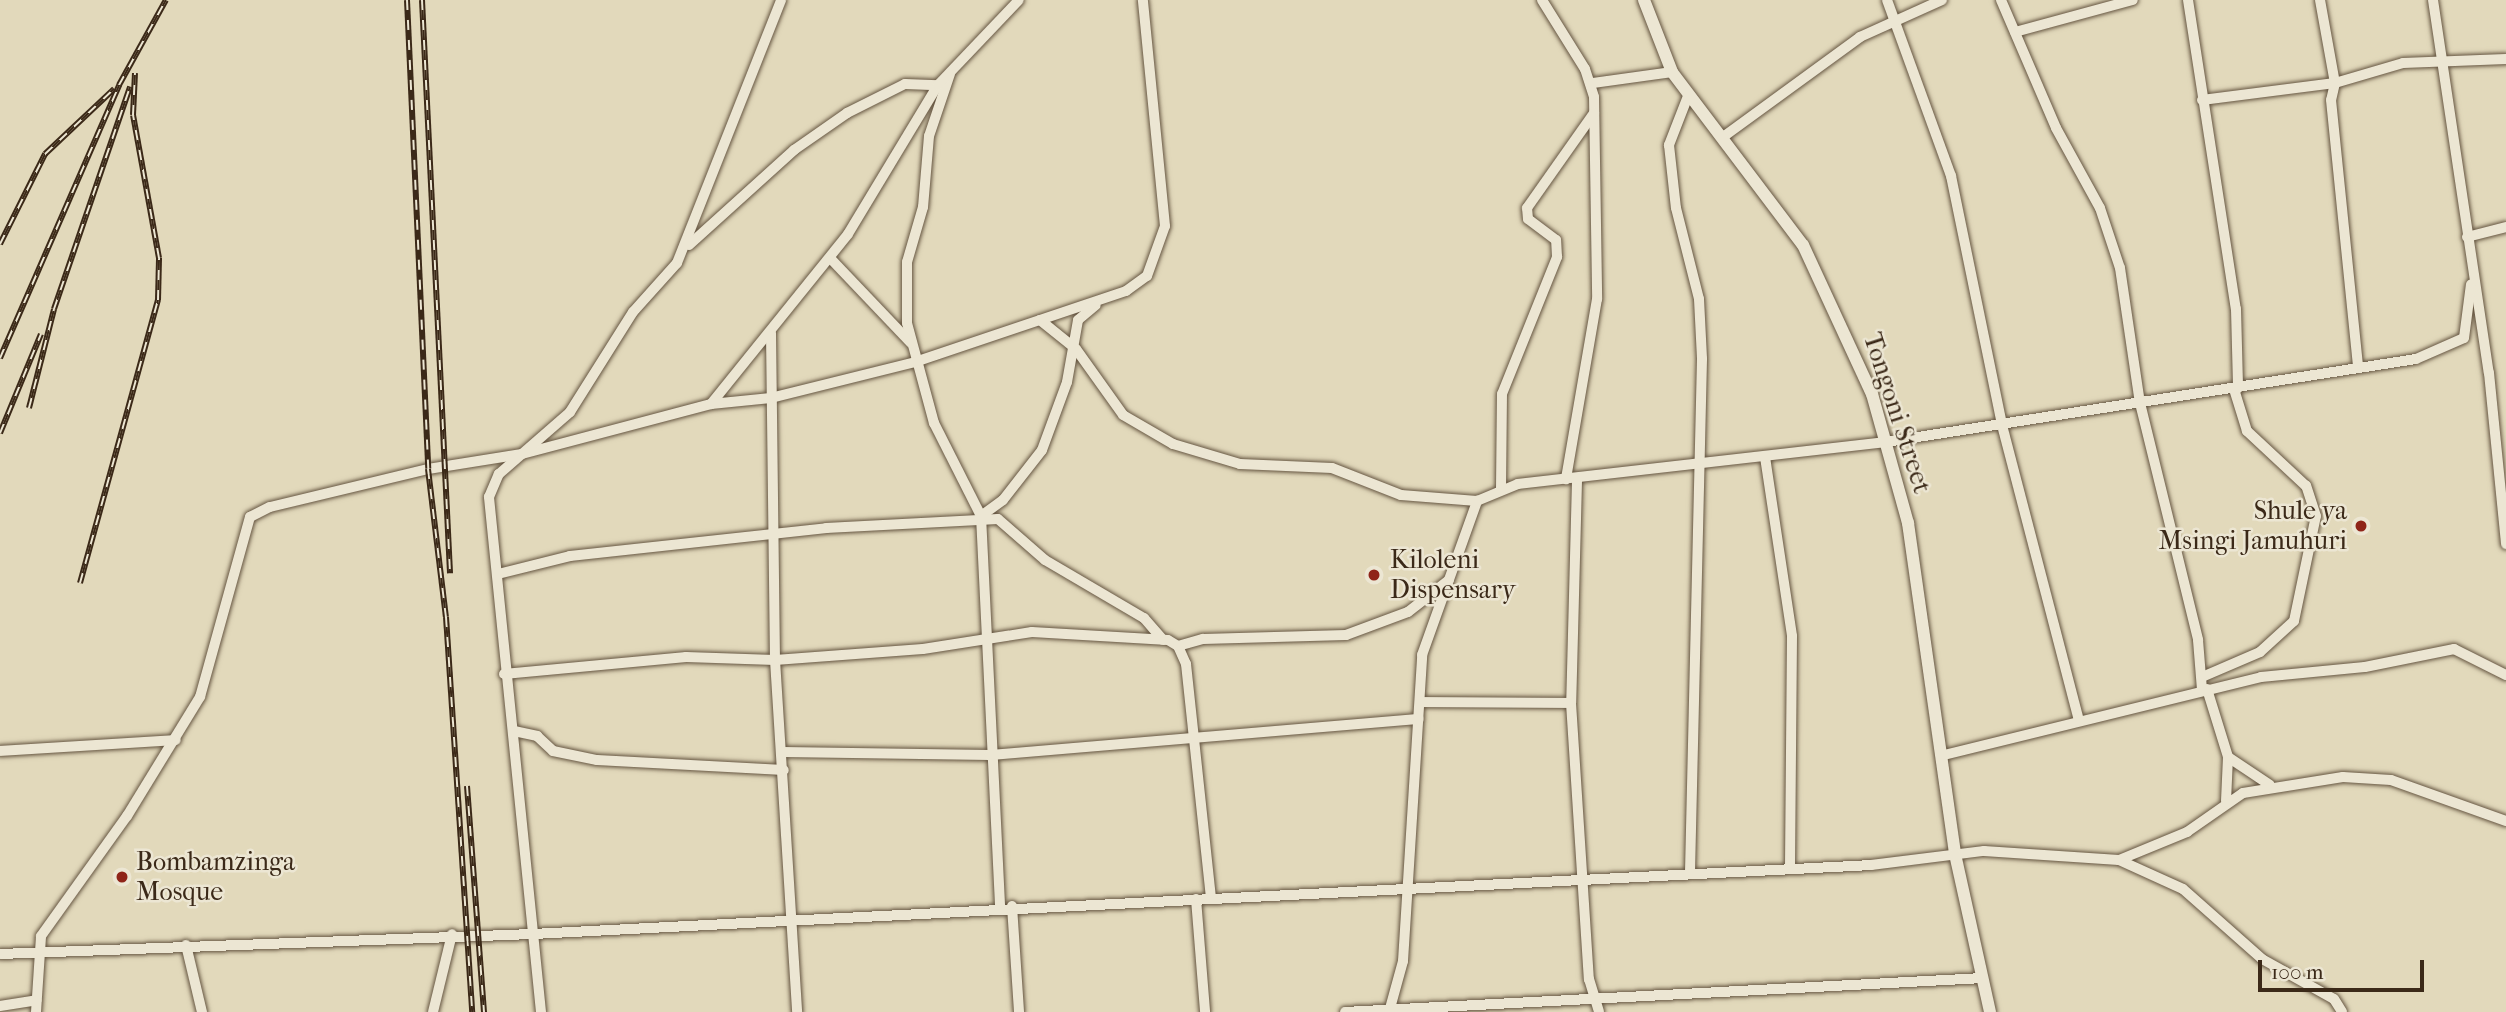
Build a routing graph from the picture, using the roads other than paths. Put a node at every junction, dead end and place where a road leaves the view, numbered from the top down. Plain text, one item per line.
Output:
1 (781, 0) edge
2 (1019, 0) edge
3 (1143, 0) edge
4 (1542, 0) edge
5 (1644, 0) edge
6 (1887, 0) edge
7 (1942, 0) edge
8 (2001, 0) edge
9 (2133, 0) edge
10 (2188, 0) edge
11 (2320, 0) edge
12 (2433, 0) edge
13 (1893, 17) junction
14 (2015, 32) junction
15 (2506, 59) edge
16 (2439, 62) junction
17 (1672, 72) junction
18 (950, 74) junction
19 (1593, 83) junction
20 (2335, 83) junction
21 (938, 85) junction
22 (1688, 96) junction
23 (2202, 100) junction
24 (1594, 113) junction
25 (1723, 137) junction
26 (2506, 227) edge
27 (2468, 237) junction
28 (685, 248) junction
29 (830, 258) junction
30 (2471, 284) junction
31 (1107, 298) junction
32 (1040, 320) junction
33 (771, 333) junction
34 (911, 343) junction
35 (1076, 349) junction
36 (915, 362) junction
37 (2358, 367) junction
38 (2236, 388) junction
39 (771, 398) junction
40 (2140, 403) junction
41 (711, 404) junction
42 (2002, 425) junction
43 (1886, 442) junction
44 (522, 454) junction
45 (1765, 457) junction
46 (1701, 461) junction
47 (1571, 480) junction
48 (1501, 488) junction
49 (1477, 501) junction
50 (981, 519) junction
51 (771, 536) junction
52 (2506, 544) edge
53 (498, 574) junction
54 (1451, 578) junction
55 (984, 639) junction
56 (1163, 640) junction
57 (1178, 646) junction
58 (775, 660) junction
59 (503, 674) junction
60 (2506, 676) edge
61 (2202, 677) junction
62 (2204, 689) junction
63 (1420, 702) junction
64 (1571, 703) junction
65 (1418, 719) junction
66 (2079, 720) junction
67 (514, 731) junction
68 (1193, 737) junction
69 (176, 740) junction
70 (0, 751) edge
71 (783, 752) junction
72 (990, 755) junction
73 (1944, 755) junction
74 (2228, 757) junction
75 (784, 770) junction
76 (2270, 785) junction
77 (2226, 801) junction
78 (2506, 821) edge
79 (1955, 854) junction
80 (2119, 860) junction
81 (1790, 867) junction
82 (1690, 873) junction
83 (1583, 879) junction
84 (1405, 888) junction
85 (1211, 897) junction
86 (1196, 899) junction
87 (1006, 907) junction
88 (792, 916) junction
89 (452, 934) junction
90 (533, 934) junction
91 (186, 946) junction
92 (39, 951) junction
93 (0, 954) edge
94 (1983, 978) junction
95 (1593, 999) junction
96 (0, 1006) edge
97 (36, 1006) edge
98 (1390, 1010) edge
99 (202, 1012) edge
100 (433, 1012) edge
101 (541, 1012) edge
102 (797, 1012) edge
103 (1019, 1012) edge
104 (1205, 1012) edge
105 (1345, 1012) edge
106 (1599, 1012) edge
107 (1990, 1012) edge
108 (2342, 1012) edge

1 - 28 street
2 - 18 street
3 - 31 street
4 - 19 street
5 - 17 street, Tongoni Street
6 - 13 street
7 - 13 street
8 - 14 street
9 - 14 street
10 - 23 street
11 - 20 street
12 - 16 street
13 - 25 street
13 - 42 street
14 - 40 street
15 - 16 street
16 - 20 street
16 - 27 street
17 - 19 street
17 - 22 street, Tongoni Street
18 - 21 street
18 - 34 street
19 - 24 street
20 - 23 street
20 - 37 street
21 - 28 street
21 - 29 street
22 - 25 street, Tongoni Street
22 - 46 street
23 - 38 street
24 - 47 street
24 - 48 street
25 - 43 street, Tongoni Street
26 - 27 street
27 - 30 street
28 - 44 street
29 - 33 street
29 - 34 street
30 - 37 street
30 - 52 street
31 - 32 street
31 - 35 street
32 - 35 street
32 - 36 street
33 - 39 street
33 - 41 street
34 - 36 street
35 - 49 street
35 - 50 street
36 - 39 street
36 - 50 street
37 - 38 street
38 - 40 street
38 - 61 street
39 - 41 street
39 - 51 street
40 - 42 street
40 - 61 street
41 - 44 street
42 - 43 street
42 - 66 street
43 - 45 street
43 - 73 street, Tongoni Street
44 - 53 street
44 - 69 street
45 - 46 street
45 - 81 street
46 - 47 street
46 - 82 street
47 - 48 street
47 - 64 street
48 - 49 street
49 - 54 street
50 - 51 street
50 - 55 street
50 - 56 street
51 - 53 street
51 - 58 street
53 - 59 street
54 - 57 street
54 - 63 street
55 - 56 street
55 - 58 street
55 - 72 street
56 - 57 street
57 - 68 street
58 - 59 street
58 - 71 street
59 - 67 street
60 - 62 street
61 - 62 street
62 - 66 street
62 - 74 street
63 - 64 street
63 - 65 street
64 - 83 street
65 - 68 street
65 - 84 street
66 - 73 street
67 - 75 street
67 - 90 street
68 - 72 street
68 - 85 street
69 - 70 street
69 - 92 street
71 - 72 street
71 - 75 street
72 - 87 street
73 - 79 street, Tongoni Street
74 - 76 street
74 - 77 street
75 - 88 street
76 - 77 street
76 - 78 street
77 - 80 street
79 - 80 street
79 - 81 street
79 - 94 street, Tongoni Street
80 - 108 street
81 - 82 street
82 - 83 street
83 - 84 street
83 - 95 street
84 - 85 street
84 - 98 street
85 - 86 street
86 - 87 street
86 - 104 street
87 - 88 street
87 - 103 street
88 - 90 street
88 - 102 street
89 - 90 street
89 - 91 street
89 - 100 street
90 - 101 street
91 - 92 street
91 - 99 street
92 - 93 street
92 - 97 street
94 - 95 street
94 - 107 street, Tongoni Street
95 - 98 street
95 - 106 street
96 - 97 street
98 - 105 street

